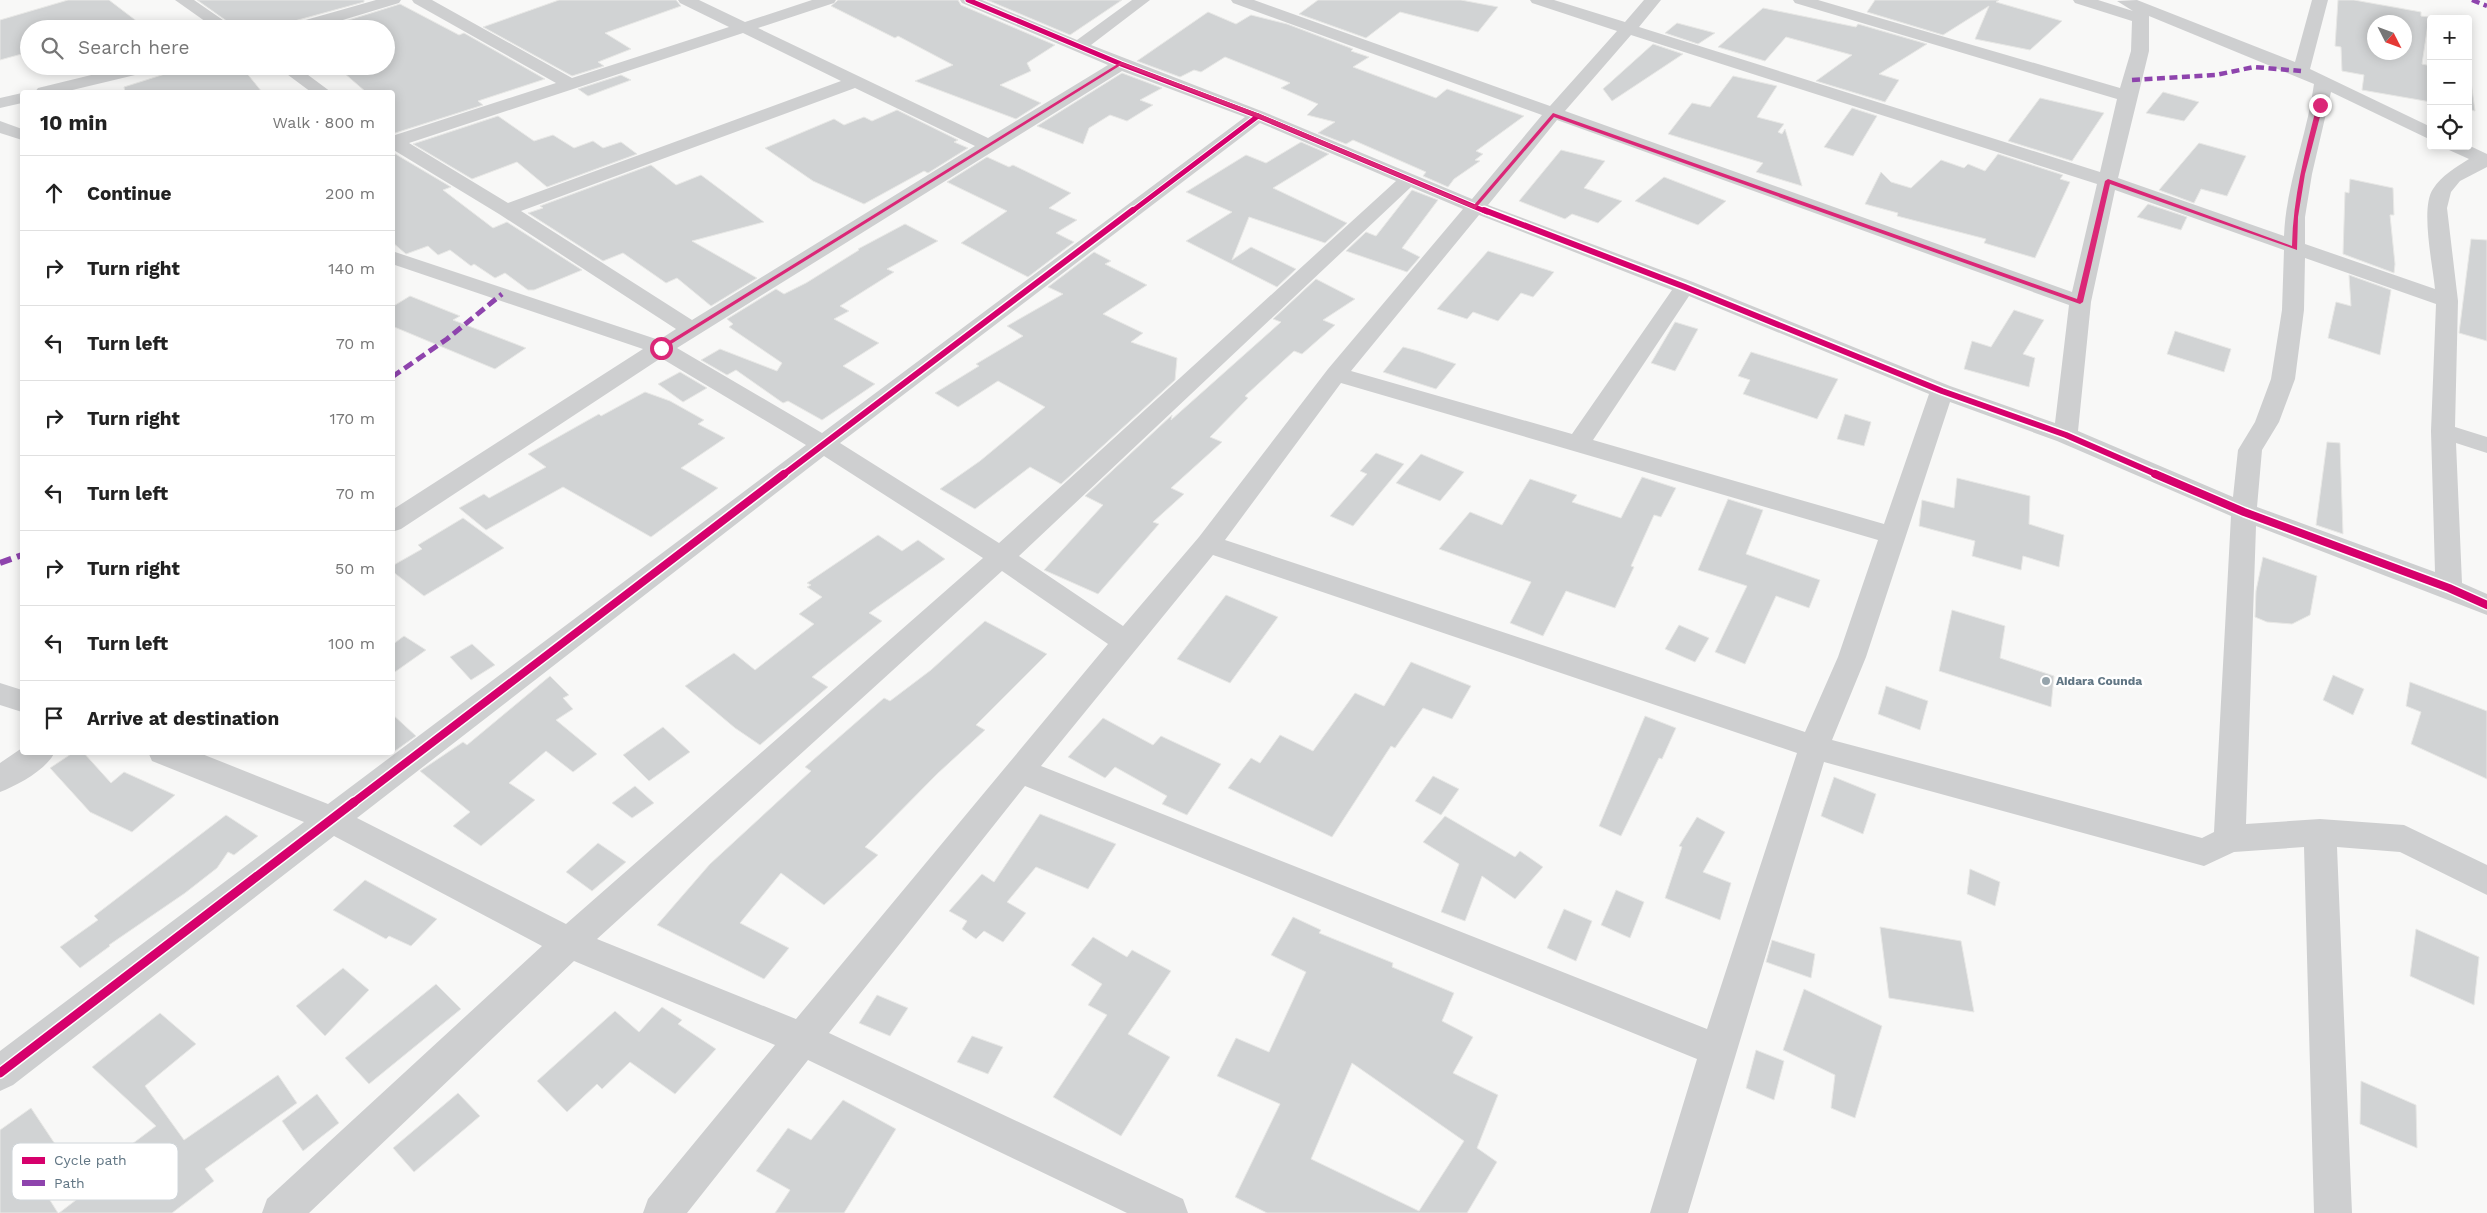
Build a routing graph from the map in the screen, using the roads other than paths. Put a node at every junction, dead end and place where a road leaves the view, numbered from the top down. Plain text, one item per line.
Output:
1 (183, 0) edge
2 (393, 0) edge
3 (420, 0) edge
4 (686, 0) edge
5 (828, 0) edge
6 (968, 0) edge
7 (1142, 0) edge
8 (1240, 0) edge
9 (1538, 0) edge
10 (1653, 0) edge
11 (1800, 0) edge
12 (2081, 0) edge
13 (2320, 0) edge
14 (2135, 8) edge
15 (214, 20) edge
16 (325, 20) edge
17 (744, 26) junction
18 (1628, 29) junction
19 (1081, 45) junction
20 (1121, 64) junction
21 (2301, 71) junction
22 (113, 75) edge
23 (297, 75) edge
24 (854, 82) junction
25 (2323, 82) junction
26 (570, 84) junction
27 (52, 90) edge
28 (319, 90) edge
29 (2127, 96) junction
30 (20, 99) edge
31 (0, 104) edge
32 (1553, 114) junction
33 (1258, 116) junction
34 (0, 126) edge
35 (2427, 132) edge
36 (20, 134) edge
37 (395, 141) edge
38 (395, 143) edge
39 (988, 144) junction
40 (2464, 150) edge
41 (2485, 160) edge
42 (1409, 179) junction
43 (2108, 181) junction
44 (1475, 207) junction
45 (506, 210) junction
46 (2295, 249) junction
47 (395, 258) edge
48 (1685, 287) junction
49 (2447, 301) junction
50 (2080, 302) junction
51 (690, 329) junction
52 (661, 348) junction
53 (1336, 374) junction
54 (1942, 390) junction
55 (2443, 431) junction
56 (2066, 435) junction
57 (823, 444) junction
58 (1577, 446) junction
59 (2487, 446) edge
60 (2244, 512) junction
61 (395, 521) edge
62 (1892, 535) junction
63 (1208, 544) junction
64 (1000, 557) junction
65 (2449, 588) junction
66 (2487, 605) edge
67 (1126, 642) junction
68 (0, 694) edge
69 (20, 700) edge
70 (1814, 747) junction
71 (36, 755) edge
72 (170, 755) edge
73 (1019, 771) junction
74 (0, 779) edge
75 (332, 820) junction
76 (2320, 832) junction
77 (2230, 838) junction
78 (2487, 881) edge
79 (569, 943) junction
80 (803, 1039) junction
81 (1718, 1050) junction
82 (0, 1073) edge
83 (281, 1213) edge
84 (662, 1213) edge
85 (1169, 1213) edge
86 (1669, 1213) edge
87 (2333, 1213) edge

1 - 15 street
2 - 16 street
3 - 26 street
4 - 17 street
5 - 17 street
6 - 19 street
7 - 19 street
8 - 32 street
9 - 18 street
10 - 18 street
11 - 29 street
12 - 14 street
13 - 21 street
14 - 21 street
14 - 29 street
17 - 24 street
17 - 26 street
18 - 32 street
18 - 43 street
19 - 20 street
20 - 33 street
20 - 39 street
21 - 25 street
22 - 27 street
23 - 28 street
24 - 39 street
24 - 45 street
25 - 35 street
25 - 46 street
26 - 37 street
29 - 43 street
30 - 31 street
32 - 44 street
32 - 50 street
33 - 42 street
33 - 57 street
34 - 36 street
38 - 45 street
39 - 51 street
40 - 41 street
41 - 49 street
42 - 44 street
42 - 64 street
43 - 46 street
43 - 50 street
44 - 48 street
44 - 53 street
45 - 51 street
46 - 49 street
46 - 60 street
47 - 52 street
48 - 54 street
48 - 58 street
49 - 55 street
50 - 56 street
51 - 52 street
52 - 57 street
52 - 61 street
53 - 58 street
53 - 63 street
54 - 56 street
54 - 62 street
55 - 59 street
55 - 65 street
56 - 60 street
57 - 64 street
57 - 75 street
58 - 62 street
60 - 65 street
60 - 77 street
62 - 70 street
63 - 67 street
63 - 70 street
64 - 67 street
64 - 79 street
65 - 66 street
67 - 73 street
68 - 69 street
70 - 77 street
70 - 81 street
71 - 74 street
72 - 75 street
73 - 80 street
73 - 81 street
75 - 79 street
75 - 82 street
76 - 77 street
76 - 78 street
76 - 87 street
79 - 80 street
79 - 83 street
80 - 84 street
80 - 85 street
81 - 86 street

